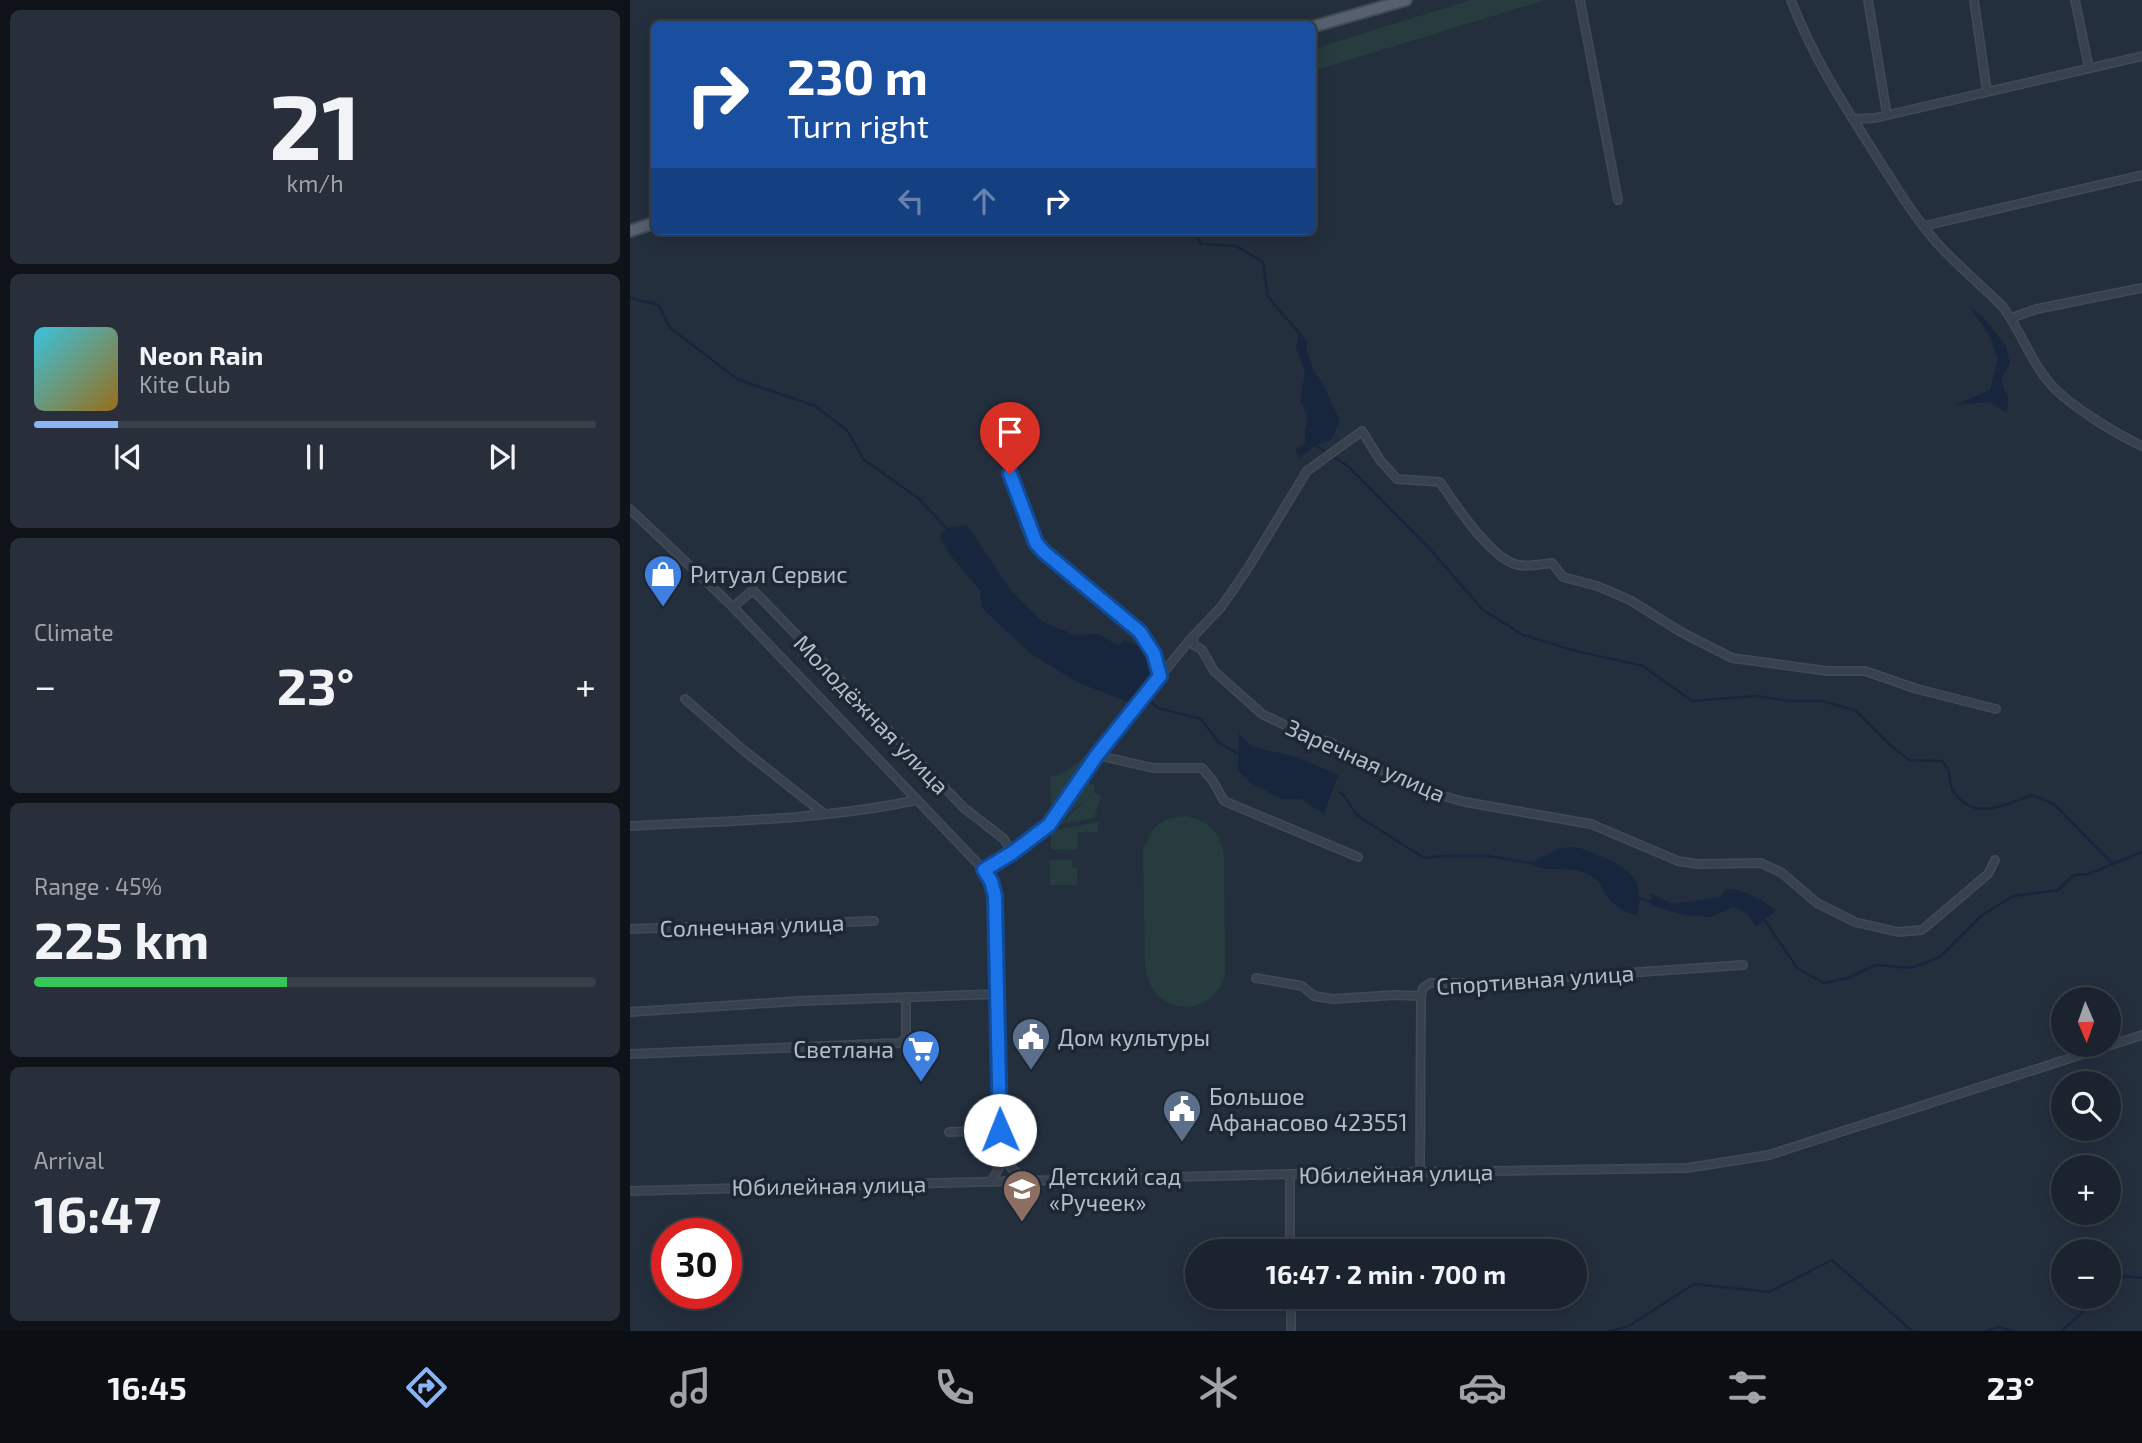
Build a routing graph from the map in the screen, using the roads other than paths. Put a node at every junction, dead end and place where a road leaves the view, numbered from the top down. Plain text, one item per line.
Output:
1 (1406, 0) edge
2 (1580, 0) edge
3 (1791, 0) edge
4 (1868, 0) edge
5 (1974, 0) edge
6 (2075, 0) edge
7 (1316, 26) edge
8 (2142, 55) edge
9 (2089, 68) junction
10 (1987, 92) junction
11 (1887, 115) junction
12 (1853, 119) junction
13 (2142, 175) edge
14 (1618, 200) dead end
15 (651, 224) edge
16 (1923, 226) junction
17 (630, 231) edge
18 (2142, 288) edge
19 (2011, 318) junction
20 (2142, 446) edge
21 (1010, 474) dead end
22 (630, 509) edge
23 (733, 607) junction
24 (1193, 638) junction
25 (1160, 676) junction
26 (685, 699) dead end
27 (1996, 709) dead end
28 (1097, 755) junction
29 (917, 800) junction
30 (824, 814) junction
31 (630, 826) edge
32 (1012, 853) junction
33 (1358, 857) dead end
34 (1995, 860) dead end
35 (984, 870) junction
36 (874, 921) dead end
37 (630, 929) edge
38 (1743, 965) dead end
39 (1256, 978) dead end
40 (998, 994) junction
41 (1421, 996) junction
42 (906, 997) junction
43 (630, 1012) edge
44 (2142, 1035) edge
45 (630, 1054) edge
46 (1000, 1130) junction
47 (948, 1132) dead end
48 (1001, 1154) junction
49 (1420, 1173) junction
50 (1290, 1174) junction
51 (1026, 1180) junction
52 (991, 1182) junction
53 (630, 1191) edge
54 (1290, 1239) edge
55 (1291, 1309) edge
56 (1291, 1331) edge

1 - 7 main road
2 - 14 street
3 - 12 street
4 - 11 street
5 - 10 street
6 - 9 street
8 - 9 street
9 - 10 street
10 - 11 street
11 - 12 street
12 - 16 street
13 - 16 street
15 - 17 main road
16 - 19 street
18 - 19 street
19 - 20 street
21 - 25 street
22 - 23 street, Молодёжная улица
23 - 29 street, Молодёжная улица
23 - 32 street, Молодёжная улица
24 - 25 street
24 - 27 street
24 - 34 street, Заречная улица
25 - 28 street
26 - 30 street
28 - 32 street
28 - 33 street
29 - 30 street, Молодёжная улица
29 - 35 street, Молодёжная улица
30 - 31 street, Молодёжная улица
32 - 35 street
35 - 40 street, Молодёжная улица
36 - 37 street, Солнечная улица
38 - 41 street, Спортивная улица
39 - 41 street, Спортивная улица
40 - 42 street
40 - 46 street, Молодёжная улица
41 - 49 street
42 - 43 street
42 - 45 street
44 - 49 street, Юбилейная улица
46 - 47 street
46 - 48 street, Молодёжная улица
48 - 51 street
48 - 52 street, Молодёжная улица
49 - 50 street, Юбилейная улица
50 - 51 street, Юбилейная улица
50 - 54 street
51 - 52 street, Юбилейная улица
52 - 53 street, Юбилейная улица
55 - 56 street

